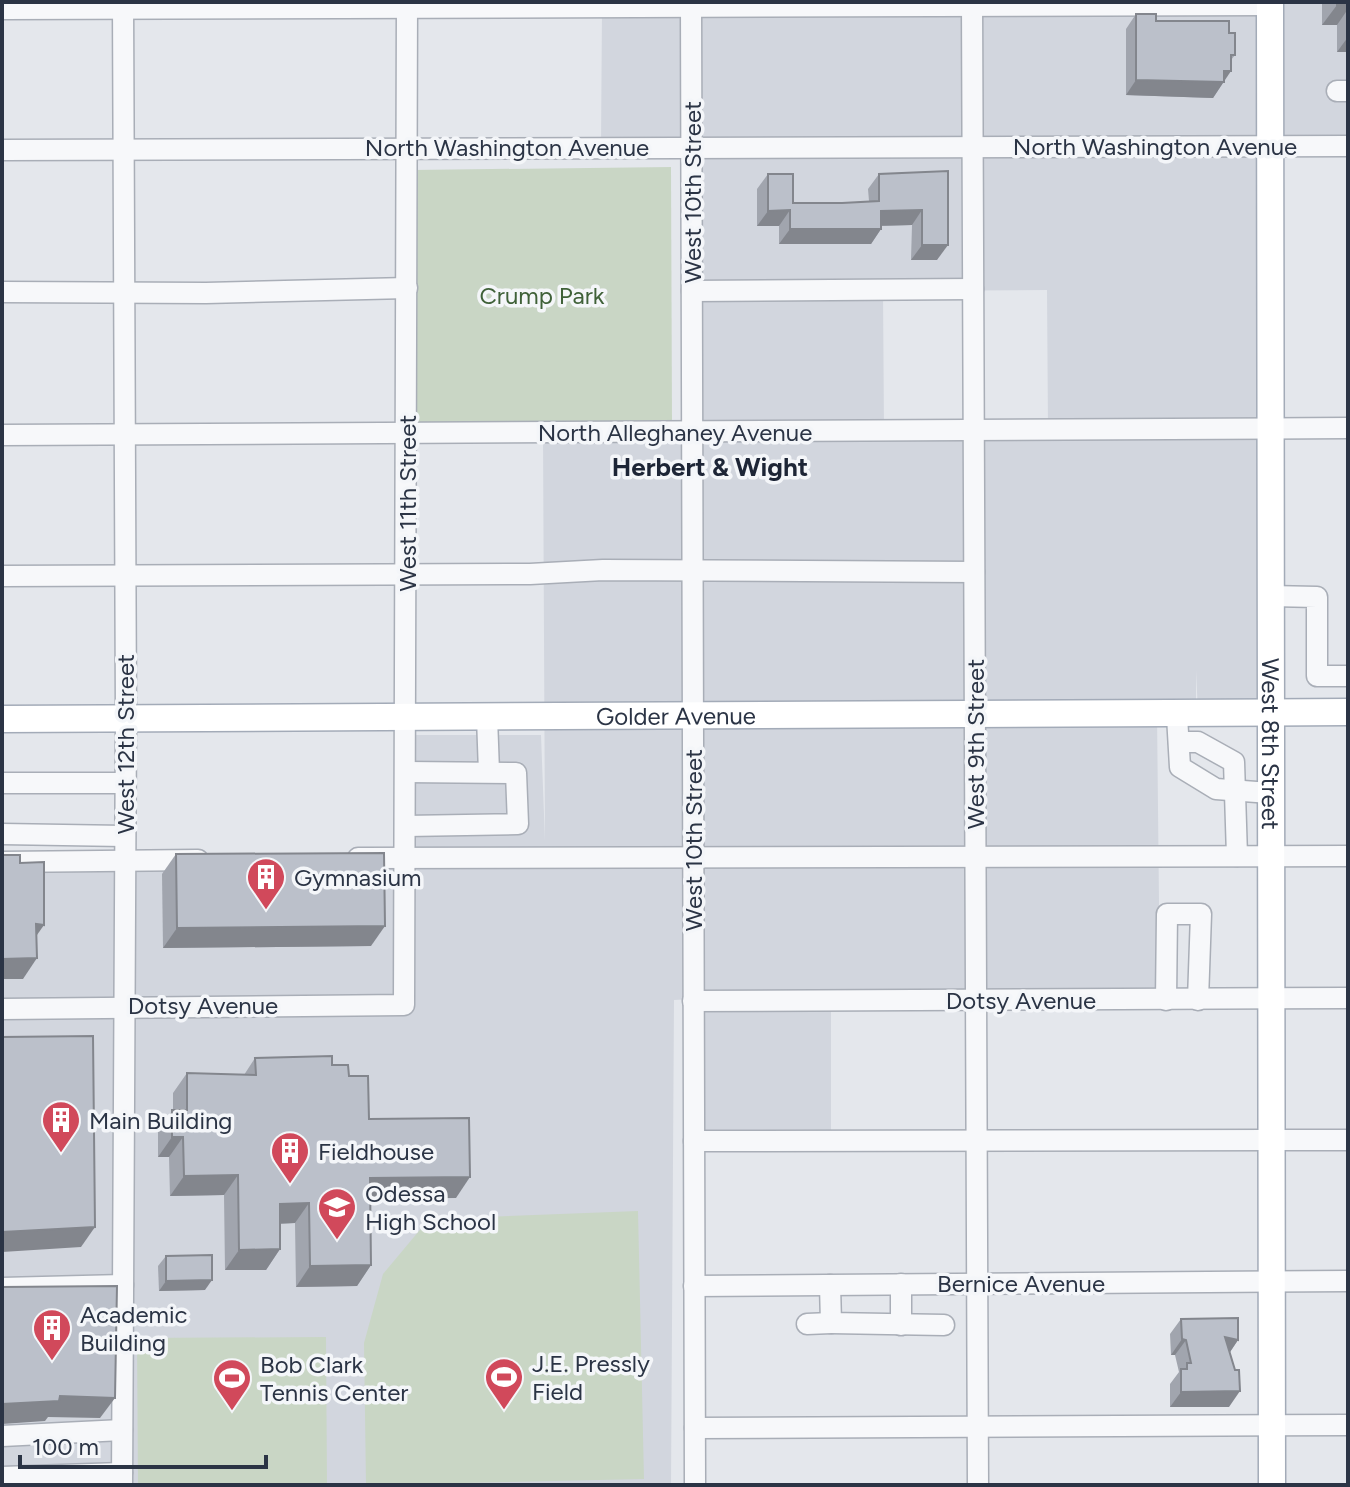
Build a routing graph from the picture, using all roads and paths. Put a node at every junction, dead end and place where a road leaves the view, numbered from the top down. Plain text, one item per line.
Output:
1 (972, 3) edge
2 (1270, 3) edge
3 (123, 4) edge
4 (407, 5) edge
5 (691, 5) edge
6 (2, 9) edge
7 (972, 145) junction
8 (692, 146) junction
9 (1270, 146) junction
10 (1348, 146) edge
11 (407, 147) junction
12 (123, 149) junction
13 (2, 150) edge
14 (407, 288) junction
15 (973, 289) junction
16 (692, 291) junction
17 (2, 292) edge
18 (124, 292) junction
19 (1348, 428) edge
20 (1270, 429) junction
21 (974, 431) junction
22 (692, 432) junction
23 (407, 433) junction
24 (2, 435) edge
25 (125, 435) junction
26 (692, 571) junction
27 (974, 572) junction
28 (407, 573) junction
29 (125, 575) junction
30 (2, 576) edge
31 (1270, 596) junction
32 (1348, 676) edge
33 (1348, 712) edge
34 (1269, 713) junction
35 (975, 714) junction
36 (693, 716) junction
37 (1177, 716) junction
38 (407, 717) junction
39 (487, 717) junction
40 (126, 718) junction
41 (2, 719) edge
42 (1179, 742) junction
43 (406, 772) junction
44 (489, 772) junction
45 (2, 783) edge
46 (125, 783) junction
47 (1234, 792) junction
48 (1270, 793) junction
49 (406, 826) junction
50 (2, 834) edge
51 (124, 836) junction
52 (1237, 856) junction
53 (1270, 856) junction
54 (1348, 856) edge
55 (405, 857) junction
56 (343, 858) edge
57 (976, 858) junction
58 (218, 860) edge
59 (693, 860) junction
60 (125, 861) junction
61 (2, 862) edge
62 (1270, 998) junction
63 (1348, 998) edge
64 (976, 1000) junction
65 (1166, 1000) junction
66 (1198, 1000) junction
67 (693, 1001) junction
68 (124, 1005) junction
69 (404, 1005) joint
70 (2, 1009) edge
71 (1271, 1140) junction
72 (1348, 1140) edge
73 (694, 1141) junction
74 (977, 1142) junction
75 (1271, 1281) junction
76 (1348, 1281) edge
77 (977, 1283) junction
78 (901, 1284) junction
79 (123, 1285) junction
80 (830, 1285) junction
81 (694, 1286) junction
82 (2, 1288) edge
83 (831, 1323) junction
84 (807, 1324) dead end
85 (901, 1325) junction
86 (944, 1325) dead end
87 (1272, 1425) junction
88 (1348, 1425) edge
89 (695, 1428) junction
90 (978, 1429) junction
91 (122, 1430) junction
92 (2, 1436) edge
93 (2, 1477) edge
94 (122, 1479) edge
95 (695, 1485) edge
96 (978, 1485) edge
97 (1272, 1485) edge

1 - 2 street
1 - 5 street
1 - 7 street, West 9th Street
2 - 9 main road, West 8th Street
3 - 4 street
3 - 6 street
3 - 12 street, West 12th Street
4 - 5 street
4 - 11 street, West 11th Street
5 - 8 street, West 10th Street
7 - 8 street, North Washington Avenue
7 - 9 street, North Washington Avenue
7 - 15 street, West 9th Street
8 - 11 street, North Washington Avenue
8 - 16 street, West 10th Street
9 - 10 street, North Washington Avenue
9 - 20 main road, West 8th Street
11 - 12 street, North Washington Avenue
11 - 14 street, West 11th Street
12 - 13 street, North Washington Avenue
12 - 18 street, West 12th Street
14 - 18 street
14 - 23 street, West 11th Street
15 - 16 street
15 - 21 street, West 9th Street
16 - 22 street, West 10th Street
17 - 18 street
18 - 25 street, West 12th Street
19 - 20 street, North Alleghaney Avenue
20 - 21 street, North Alleghaney Avenue
20 - 31 main road, West 8th Street
21 - 22 street, North Alleghaney Avenue
21 - 27 street, West 9th Street
22 - 23 street, North Alleghaney Avenue
22 - 26 street, West 10th Street
23 - 25 street, North Alleghaney Avenue
23 - 28 street, West 11th Street
24 - 25 street, North Alleghaney Avenue
25 - 29 street, West 12th Street
26 - 27 street
26 - 28 street
26 - 36 street, West 10th Street
27 - 35 street, West 9th Street
28 - 29 street
28 - 38 street, West 11th Street
29 - 30 street
29 - 40 street, West 12th Street
31 - 32 street
31 - 34 main road, West 8th Street
33 - 34 main road, Golder Avenue
34 - 37 main road, Golder Avenue
34 - 48 main road, West 8th Street
35 - 36 main road, Golder Avenue
35 - 37 main road, Golder Avenue
35 - 57 street, West 9th Street
36 - 39 main road, Golder Avenue
36 - 59 street, West 10th Street
37 - 42 street
38 - 39 main road, Golder Avenue
38 - 40 main road, Golder Avenue
38 - 43 street, West 11th Street
39 - 44 street
40 - 41 main road, Golder Avenue
40 - 46 street, West 12th Street
42 - 47 street
42 - 47 street
43 - 44 street
43 - 49 street, West 11th Street
44 - 49 street
45 - 46 street
46 - 51 street, West 12th Street
47 - 48 street
47 - 52 street
48 - 53 main road, West 8th Street
49 - 55 street, West 11th Street
50 - 51 street
51 - 60 street, West 12th Street
52 - 53 street
52 - 57 street
53 - 54 street
53 - 62 main road, West 8th Street
55 - 56 street
55 - 59 street
55 - 69 street, West 11th Street
57 - 59 street
57 - 64 street, West 9th Street
58 - 60 street
59 - 67 street, West 10th Street
60 - 61 street
60 - 68 street, West 12th Street
62 - 63 street, Dotsy Avenue
62 - 66 street, Dotsy Avenue
62 - 71 main road, West 8th Street
64 - 65 street, Dotsy Avenue
64 - 67 street, Dotsy Avenue
64 - 74 street, West 9th Street
65 - 66 street, Dotsy Avenue
65 - 66 street
67 - 73 street, West 10th Street
68 - 69 street, Dotsy Avenue
68 - 70 street, Dotsy Avenue
68 - 79 street, West 12th Street
71 - 72 street
71 - 74 street
71 - 75 main road, West 8th Street
73 - 74 street
73 - 81 street, West 10th Street
74 - 77 street, West 9th Street
75 - 76 street, Bernice Avenue
75 - 77 street, Bernice Avenue
75 - 87 main road, West 8th Street
77 - 78 street, Bernice Avenue
77 - 90 street, West 9th Street
78 - 80 street, Bernice Avenue
78 - 85 street
79 - 82 street
79 - 91 street, West 12th Street
80 - 81 street, Bernice Avenue
80 - 83 street
81 - 89 street, West 10th Street
83 - 84 street
83 - 85 street
85 - 86 street
87 - 88 street
87 - 90 street
87 - 97 main road, West 8th Street
89 - 90 street
89 - 95 street, West 10th Street
90 - 96 street, West 9th Street
91 - 92 street
91 - 94 street, West 12th Street
93 - 94 street

